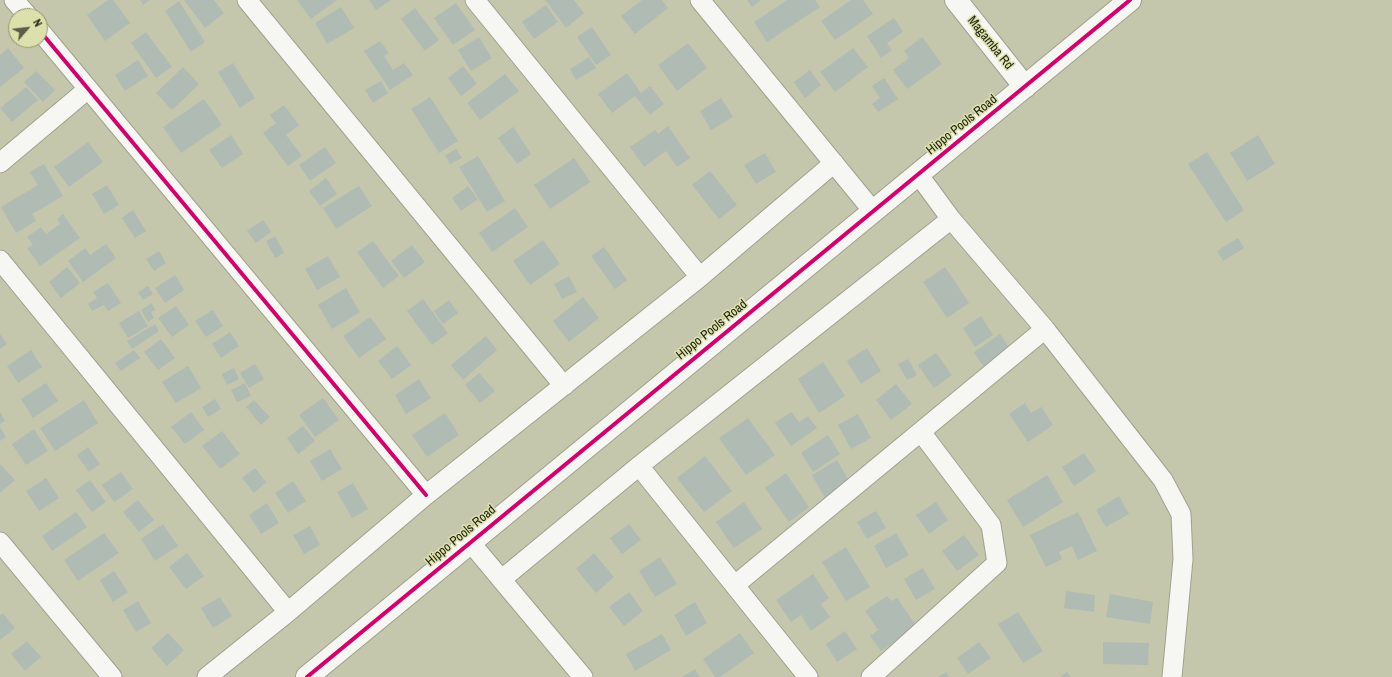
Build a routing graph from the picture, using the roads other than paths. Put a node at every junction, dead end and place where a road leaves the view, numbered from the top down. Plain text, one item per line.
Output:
1 (14, 0) edge
2 (247, 0) edge
3 (475, 0) edge
4 (700, 0) edge
5 (956, 0) edge
6 (1130, 0) edge
7 (21, 8) edge
8 (48, 41) edge
9 (1025, 86) junction
10 (88, 89) junction
11 (0, 163) edge
12 (834, 163) junction
13 (918, 174) junction
14 (873, 211) junction
15 (951, 219) junction
16 (0, 260) edge
17 (700, 277) junction
18 (1045, 329) junction
19 (564, 386) junction
20 (920, 432) junction
21 (639, 466) junction
22 (426, 495) junction
23 (0, 542) edge
24 (470, 542) junction
25 (502, 579) junction
26 (735, 584) junction
27 (288, 612) junction
28 (112, 677) edge
29 (207, 677) edge
30 (307, 677) edge
31 (583, 677) edge
32 (808, 677) edge
33 (871, 677) edge
34 (1172, 677) edge

1 - 7 street
2 - 19 street
3 - 17 street
4 - 12 street
5 - 9 street, Magamba Rd
6 - 9 street, Hippo Pools Road
8 - 10 street
9 - 13 street, Hippo Pools Road
10 - 11 street
10 - 22 street
12 - 14 street
12 - 17 street
13 - 14 street, Hippo Pools Road
13 - 15 street
14 - 24 street, Hippo Pools Road
15 - 18 street
15 - 21 street
16 - 27 street
17 - 19 street
18 - 20 street
18 - 34 street
19 - 22 street
20 - 26 street
20 - 33 street
21 - 25 street
21 - 26 street
22 - 27 street
23 - 28 street
24 - 25 street
24 - 30 street, Hippo Pools Road
25 - 31 street
26 - 32 street
27 - 29 street

